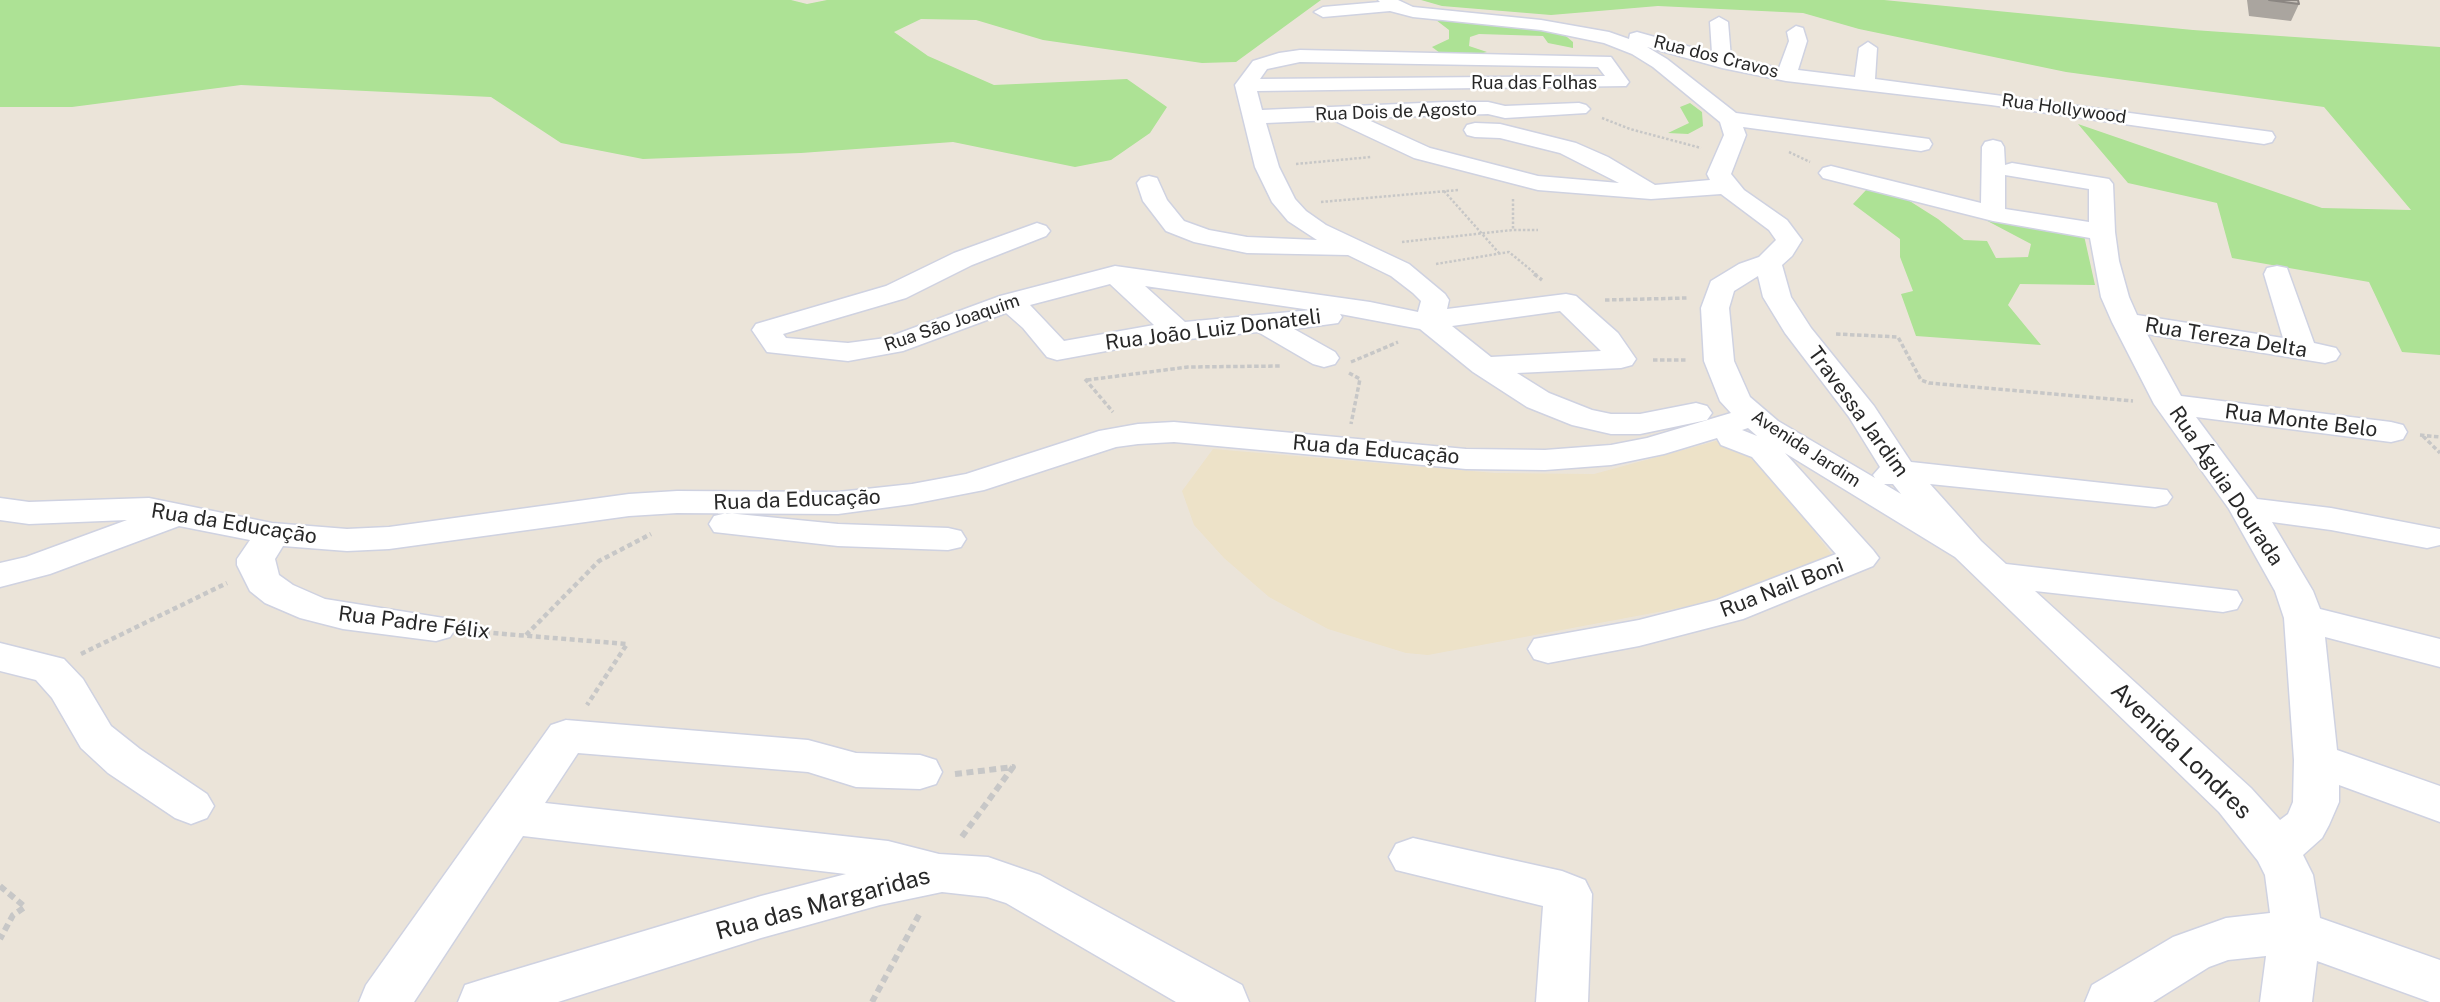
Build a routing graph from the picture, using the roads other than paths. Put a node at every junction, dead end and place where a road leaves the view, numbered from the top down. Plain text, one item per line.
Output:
1 (1380, 7) edge
2 (1323, 12) dead end
3 (1719, 22) dead end
4 (1665, 23) dead end
5 (1796, 32) dead end
6 (1635, 37) junction
7 (1609, 38) junction
8 (1868, 48) dead end
9 (1722, 62) junction
10 (1786, 75) junction
11 (1550, 83) junction
12 (1439, 84) junction
13 (1864, 84) junction
14 (1245, 85) junction
15 (1445, 108) junction
16 (1338, 114) junction
17 (1254, 117) junction
18 (1730, 120) junction
19 (1464, 129) junction
20 (2264, 136) dead end
21 (1921, 144) dead end
22 (1993, 147) dead end
23 (2012, 170) dead end
24 (1490, 172) junction
25 (1831, 173) dead end
26 (1149, 183) dead end
27 (1726, 186) junction
28 (1651, 192) junction
29 (1993, 214) junction
30 (1037, 231) dead end
31 (2102, 232) junction
32 (1353, 247) junction
33 (1115, 274) junction
34 (1770, 274) junction
35 (2277, 274) dead end
36 (1010, 302) junction
37 (1370, 310) junction
38 (1434, 318) junction
39 (2126, 322) junction
40 (1263, 323) junction
41 (1178, 331) junction
42 (1324, 358) dead end
43 (1484, 366) junction
44 (2170, 404) junction
45 (1744, 409) junction
46 (1710, 430) junction
47 (2391, 432) dead end
48 (1900, 471) junction
49 (1845, 475) junction
50 (2155, 497) dead end
51 (2246, 508) junction
52 (0, 509) edge
53 (685, 509) junction
54 (175, 514) junction
55 (272, 534) junction
56 (2427, 537) dead end
57 (947, 539) dead end
58 (1980, 562) junction
59 (0, 575) edge
60 (2223, 600) dead end
61 (2304, 618) junction
62 (436, 628) road end
63 (1548, 649) dead end
64 (2440, 653) edge
65 (0, 657) edge
66 (2316, 760) junction
67 (920, 772) road end
68 (2440, 804) edge
69 (191, 806) dead end
70 (514, 817) junction
71 (2277, 850) junction
72 (1413, 857) dead end
73 (942, 873) junction
74 (2295, 931) junction
75 (2440, 983) edge
76 (385, 1002) edge
77 (484, 1002) edge
78 (1223, 1002) edge
79 (1562, 1002) edge
80 (2111, 1002) edge
81 (2286, 1002) edge

1 - 2 street
1 - 7 street
3 - 9 street
4 - 6 street
5 - 10 street
6 - 7 street, Rua dos Cravos
6 - 9 street, Rua dos Cravos
7 - 18 street
8 - 13 street
9 - 10 street, Rua dos Cravos
10 - 13 street, Rua dos Cravos
11 - 12 street, Rua das Folhas
11 - 14 street, Rua das Folhas
11 - 15 street, Rua Dois de Agosto
12 - 14 street, Rua das Folhas
12 - 15 street
13 - 20 street, Rua Hollywood
14 - 17 street
15 - 16 street, Rua Dois de Agosto
15 - 19 street
16 - 17 street, Rua Dois de Agosto
16 - 24 street
17 - 32 street
18 - 21 street
18 - 27 street
19 - 24 street
19 - 28 street
22 - 29 street
23 - 31 street, Rua Águia Dourada
24 - 28 street
25 - 29 street
26 - 32 street
27 - 28 street
27 - 34 street
29 - 31 street
30 - 36 street, Rua São Joaquim
31 - 39 street, Rua Águia Dourada
32 - 38 street
33 - 36 street, Rua São Joaquim
33 - 37 street, Rua São Joaquim
33 - 41 street
34 - 45 street, Avenida Jardim
34 - 48 street, Travessa Jardim
35 - 39 street, Rua Tereza Delta
36 - 41 street, Rua João Luiz Donateli
37 - 38 street, Rua São Joaquim
37 - 40 street, Rua João Luiz Donateli
38 - 43 street
38 - 43 street
39 - 44 street, Rua Águia Dourada
40 - 41 street, Rua João Luiz Donateli
40 - 42 street
43 - 45 street
44 - 47 street, Rua Monte Belo
44 - 51 street, Rua Águia Dourada
45 - 46 street, Rua da Educação
45 - 49 street, Avenida Jardim
46 - 53 street, Rua da Educação
46 - 63 street, Rua Nail Boni
48 - 49 street
48 - 50 street
48 - 58 street, Travessa Jardim
49 - 58 street, Avenida Jardim
51 - 56 street
51 - 61 street, Rua Águia Dourada
52 - 54 street, Rua da Educação
53 - 55 street, Rua da Educação
53 - 57 street
54 - 55 street, Rua da Educação
54 - 59 street
55 - 62 street, Rua Padre Félix
58 - 60 street
58 - 71 street, Avenida Londres
61 - 64 street
61 - 66 street, Rua Águia Dourada
65 - 69 street
66 - 68 street
66 - 71 street, Rua Águia Dourada
67 - 70 street
70 - 73 street
70 - 76 street
71 - 74 street, Avenida Londres
72 - 79 street
73 - 77 street, Rua das Margaridas
73 - 78 street, Rua das Margaridas
74 - 75 street
74 - 80 street
74 - 81 street, Avenida Londres

